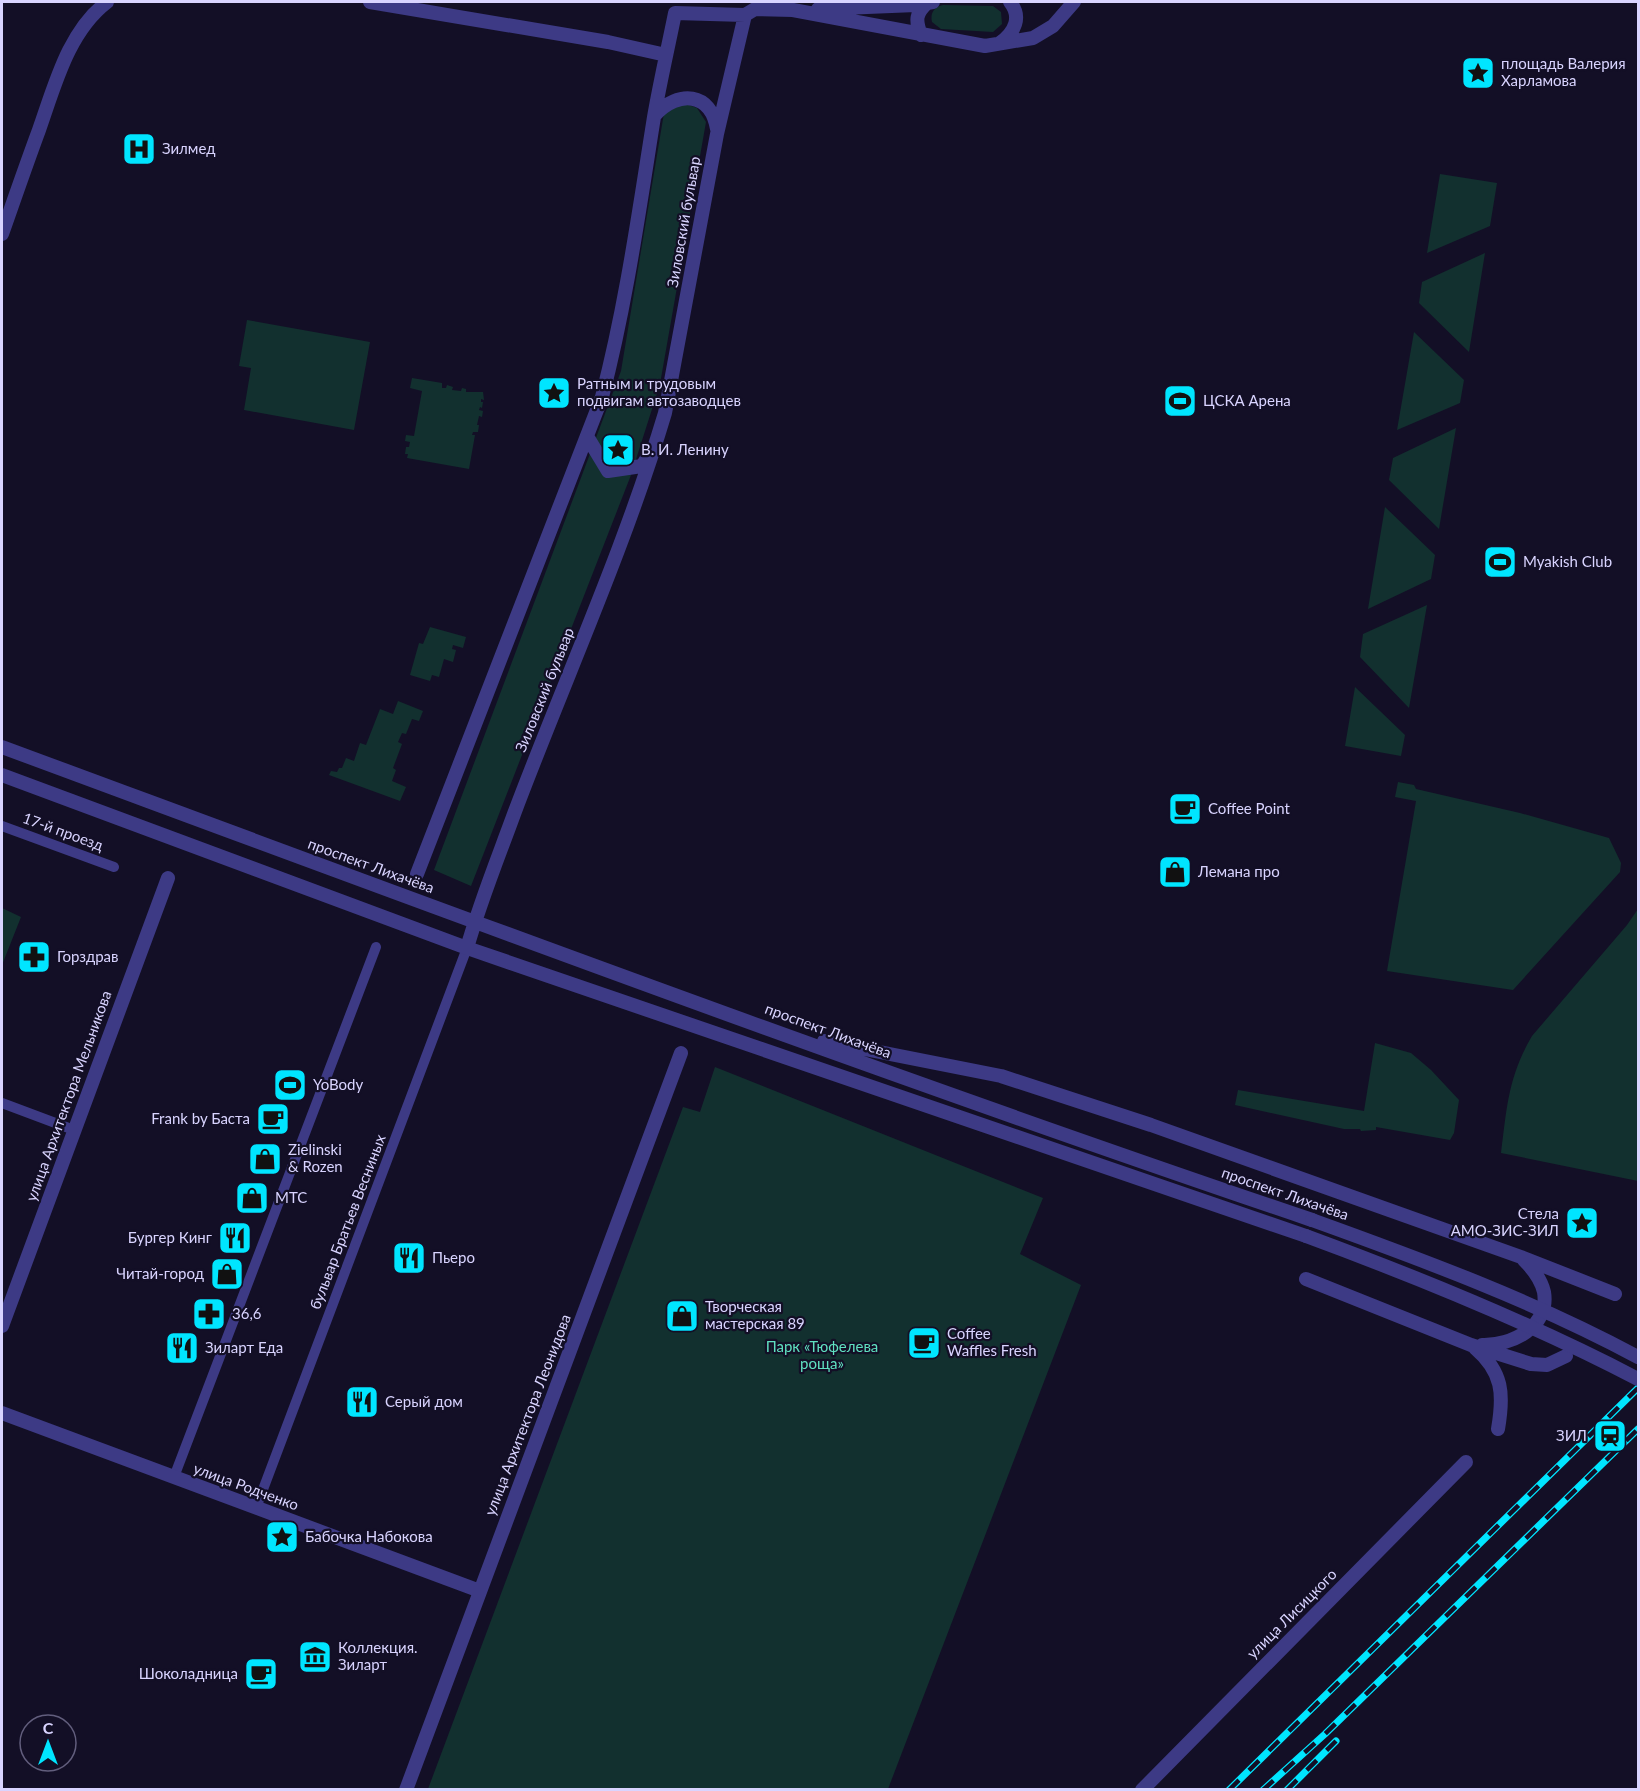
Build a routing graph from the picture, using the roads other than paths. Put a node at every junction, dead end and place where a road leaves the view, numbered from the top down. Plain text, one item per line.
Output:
1 (107, 2) edge
2 (370, 2) edge
3 (930, 2) edge
4 (1010, 2) edge
5 (1074, 2) edge
6 (793, 10) junction
7 (750, 12) junction
8 (921, 35) junction
9 (1000, 43) junction
10 (666, 55) junction
11 (655, 115) junction
12 (717, 131) junction
13 (2, 234) edge
14 (588, 438) junction
15 (655, 446) junction
16 (2, 747) edge
17 (2, 775) edge
18 (2, 826) edge
19 (114, 867) dead end
20 (417, 874) dead end
21 (168, 878) dead end
22 (474, 922) junction
23 (376, 947) dead end
24 (467, 948) junction
25 (824, 1041) dead end
26 (681, 1053) dead end
27 (2, 1103) edge
28 (74, 1130) junction
29 (1521, 1257) junction
30 (1306, 1280) dead end
31 (1616, 1294) dead end
32 (2, 1326) edge
33 (1471, 1345) junction
34 (1566, 1356) dead end
35 (1638, 1356) edge
36 (1638, 1379) edge
37 (2, 1413) edge
38 (1498, 1429) dead end
39 (1466, 1462) dead end
40 (174, 1477) junction
41 (256, 1508) junction
42 (480, 1591) junction
43 (406, 1790) edge
44 (1142, 1790) edge

1 - 13 street
2 - 10 street
3 - 6 street
3 - 8 street
4 - 9 street
5 - 9 street
6 - 7 street
6 - 8 street
7 - 10 street
7 - 12 street, Зиловский бульвар
8 - 9 street
10 - 11 street
11 - 12 street
11 - 14 street
12 - 15 street, Зиловский бульвар
14 - 15 street, Зиловский бульвар
14 - 20 street
15 - 22 street, Зиловский бульвар
16 - 22 street, проспект Лихачёва
17 - 24 street
18 - 19 street, 17-й проезд
21 - 28 street, улица Архитектора Мельникова
22 - 24 street, Зиловский бульвар
22 - 35 street, проспект Лихачёва, bridge
23 - 40 street
24 - 36 street, bridge
24 - 41 street, бульвар Братьев Весниных
25 - 29 street
26 - 42 street, улица Архитектора Леонидова
27 - 28 street
28 - 32 street, улица Архитектора Мельникова
29 - 31 street
29 - 33 street
30 - 33 street
33 - 34 street
33 - 38 street
37 - 40 street, улица Родченко
39 - 44 street, улица Лисицкого
40 - 41 street, улица Родченко
41 - 42 street, улица Родченко
42 - 43 street, улица Архитектора Леонидова

